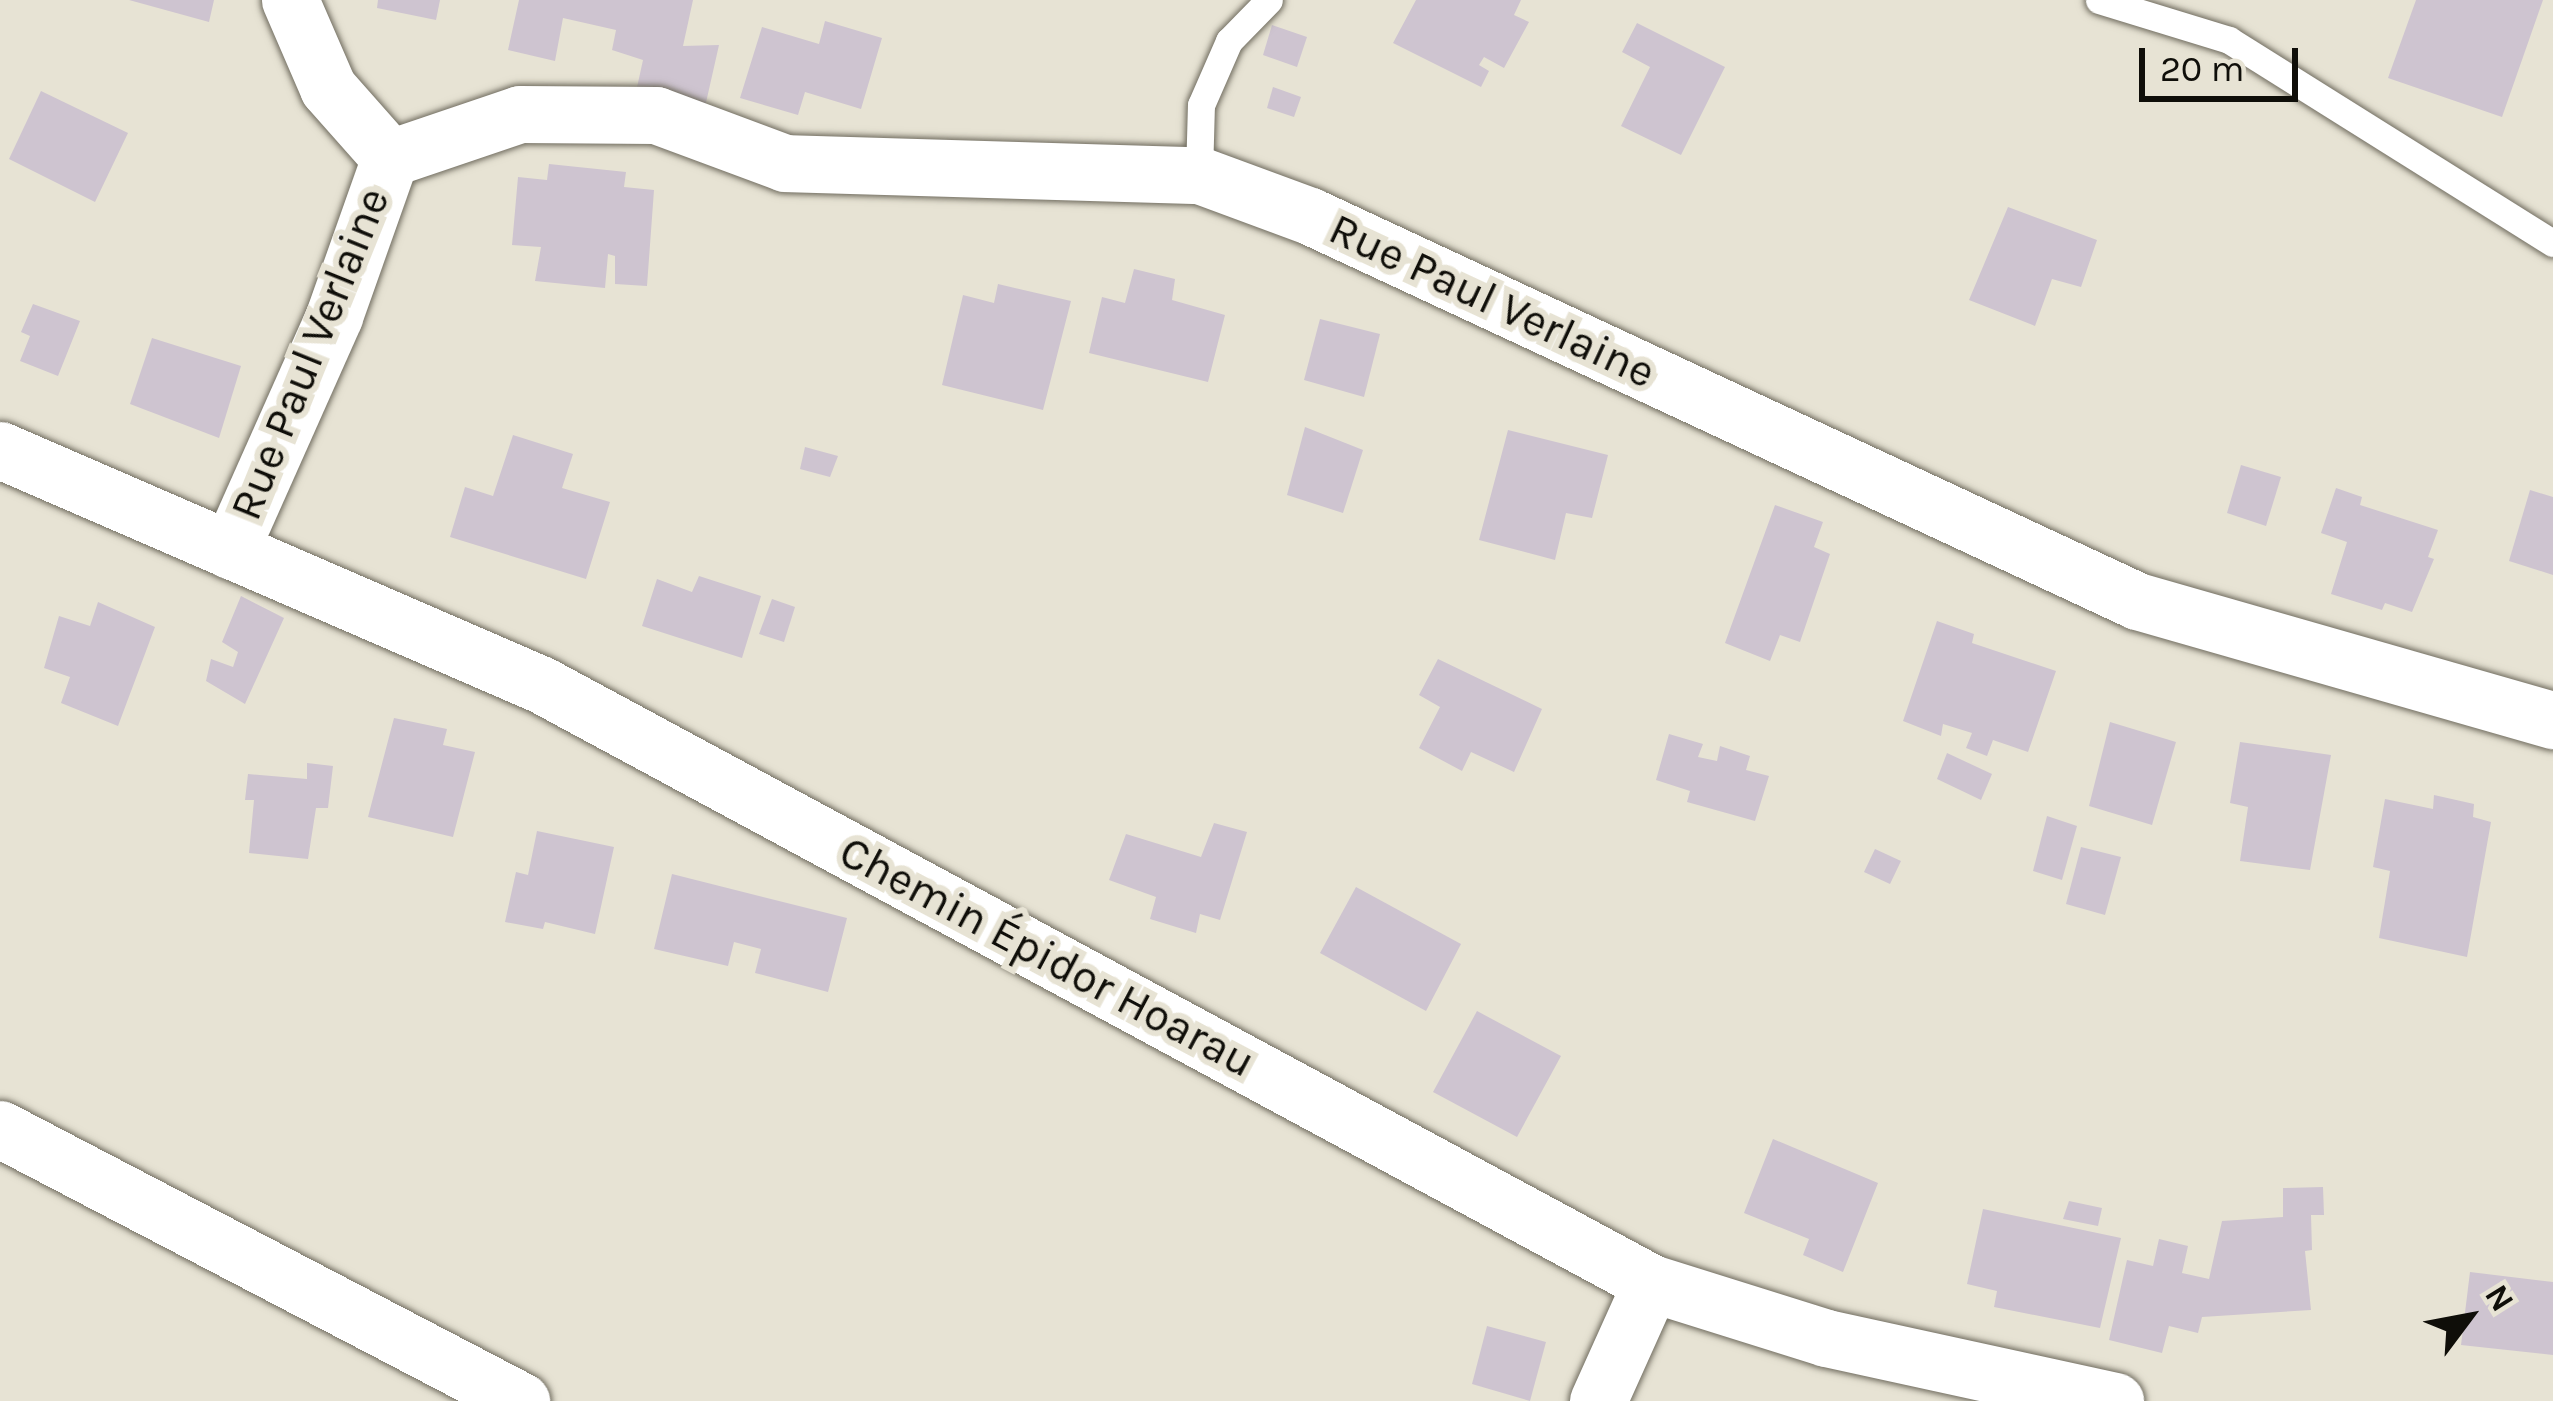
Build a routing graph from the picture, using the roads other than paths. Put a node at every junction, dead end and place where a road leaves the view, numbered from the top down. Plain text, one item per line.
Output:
1 (290, 0) edge
2 (1269, 0) edge
3 (2099, 0) edge
4 (389, 158) junction
5 (1199, 175) junction
6 (2553, 243) edge
7 (0, 450) edge
8 (230, 550) junction
9 (2553, 720) edge
10 (0, 1129) edge
11 (1651, 1283) junction
12 (521, 1401) edge
13 (1598, 1401) edge
14 (2114, 1401) edge

1 - 4 street, Rue Paul Verlaine
2 - 5 lane
3 - 6 lane
4 - 5 street, Rue Paul Verlaine
4 - 8 street, Rue Paul Verlaine
5 - 9 street, Rue Paul Verlaine
7 - 8 street, Chemin Épidor Hoarau
8 - 11 street, Chemin Épidor Hoarau
10 - 12 street
11 - 13 street
11 - 14 street, Chemin Épidor Hoarau

